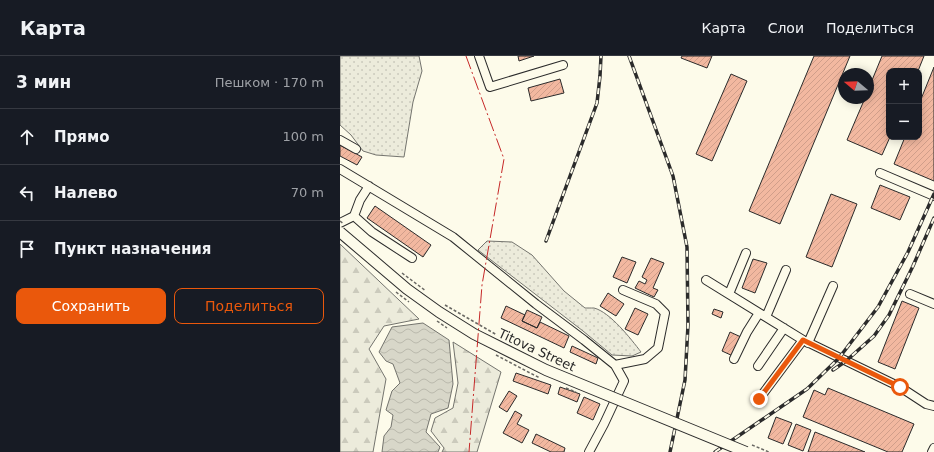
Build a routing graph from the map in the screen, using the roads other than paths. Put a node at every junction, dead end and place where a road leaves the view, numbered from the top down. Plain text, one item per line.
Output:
1 (479, 56) edge
2 (563, 64) dead end
3 (340, 140) edge
4 (356, 149) dead end
5 (340, 169) edge
6 (880, 174) dead end
7 (370, 186) junction
8 (934, 196) edge
9 (354, 216) junction
10 (341, 225) edge
11 (746, 253) dead end
12 (412, 258) dead end
13 (786, 270) dead end
14 (706, 280) dead end
15 (833, 286) dead end
16 (623, 290) dead end
17 (728, 294) junction
18 (910, 294) dead end
19 (934, 304) edge
20 (762, 315) junction
21 (784, 328) junction
22 (806, 342) junction
23 (734, 359) dead end
24 (615, 365) junction
25 (758, 366) dead end
26 (759, 399) dead end
27 (934, 406) edge
28 (748, 448) edge
29 (934, 448) edge
30 (589, 452) edge
31 (932, 452) edge

1 - 2 lane
3 - 4 lane
5 - 7 lane
6 - 8 lane
7 - 9 lane
7 - 24 lane
9 - 10 lane
9 - 12 lane
10 - 28 main road, Titova Street, bridge
11 - 17 lane
13 - 20 lane
14 - 17 lane
15 - 22 lane
16 - 24 lane
17 - 20 lane
18 - 19 lane
20 - 21 lane
20 - 23 lane
21 - 22 lane
21 - 25 lane
22 - 26 lane
22 - 27 lane
24 - 30 lane
29 - 31 lane

